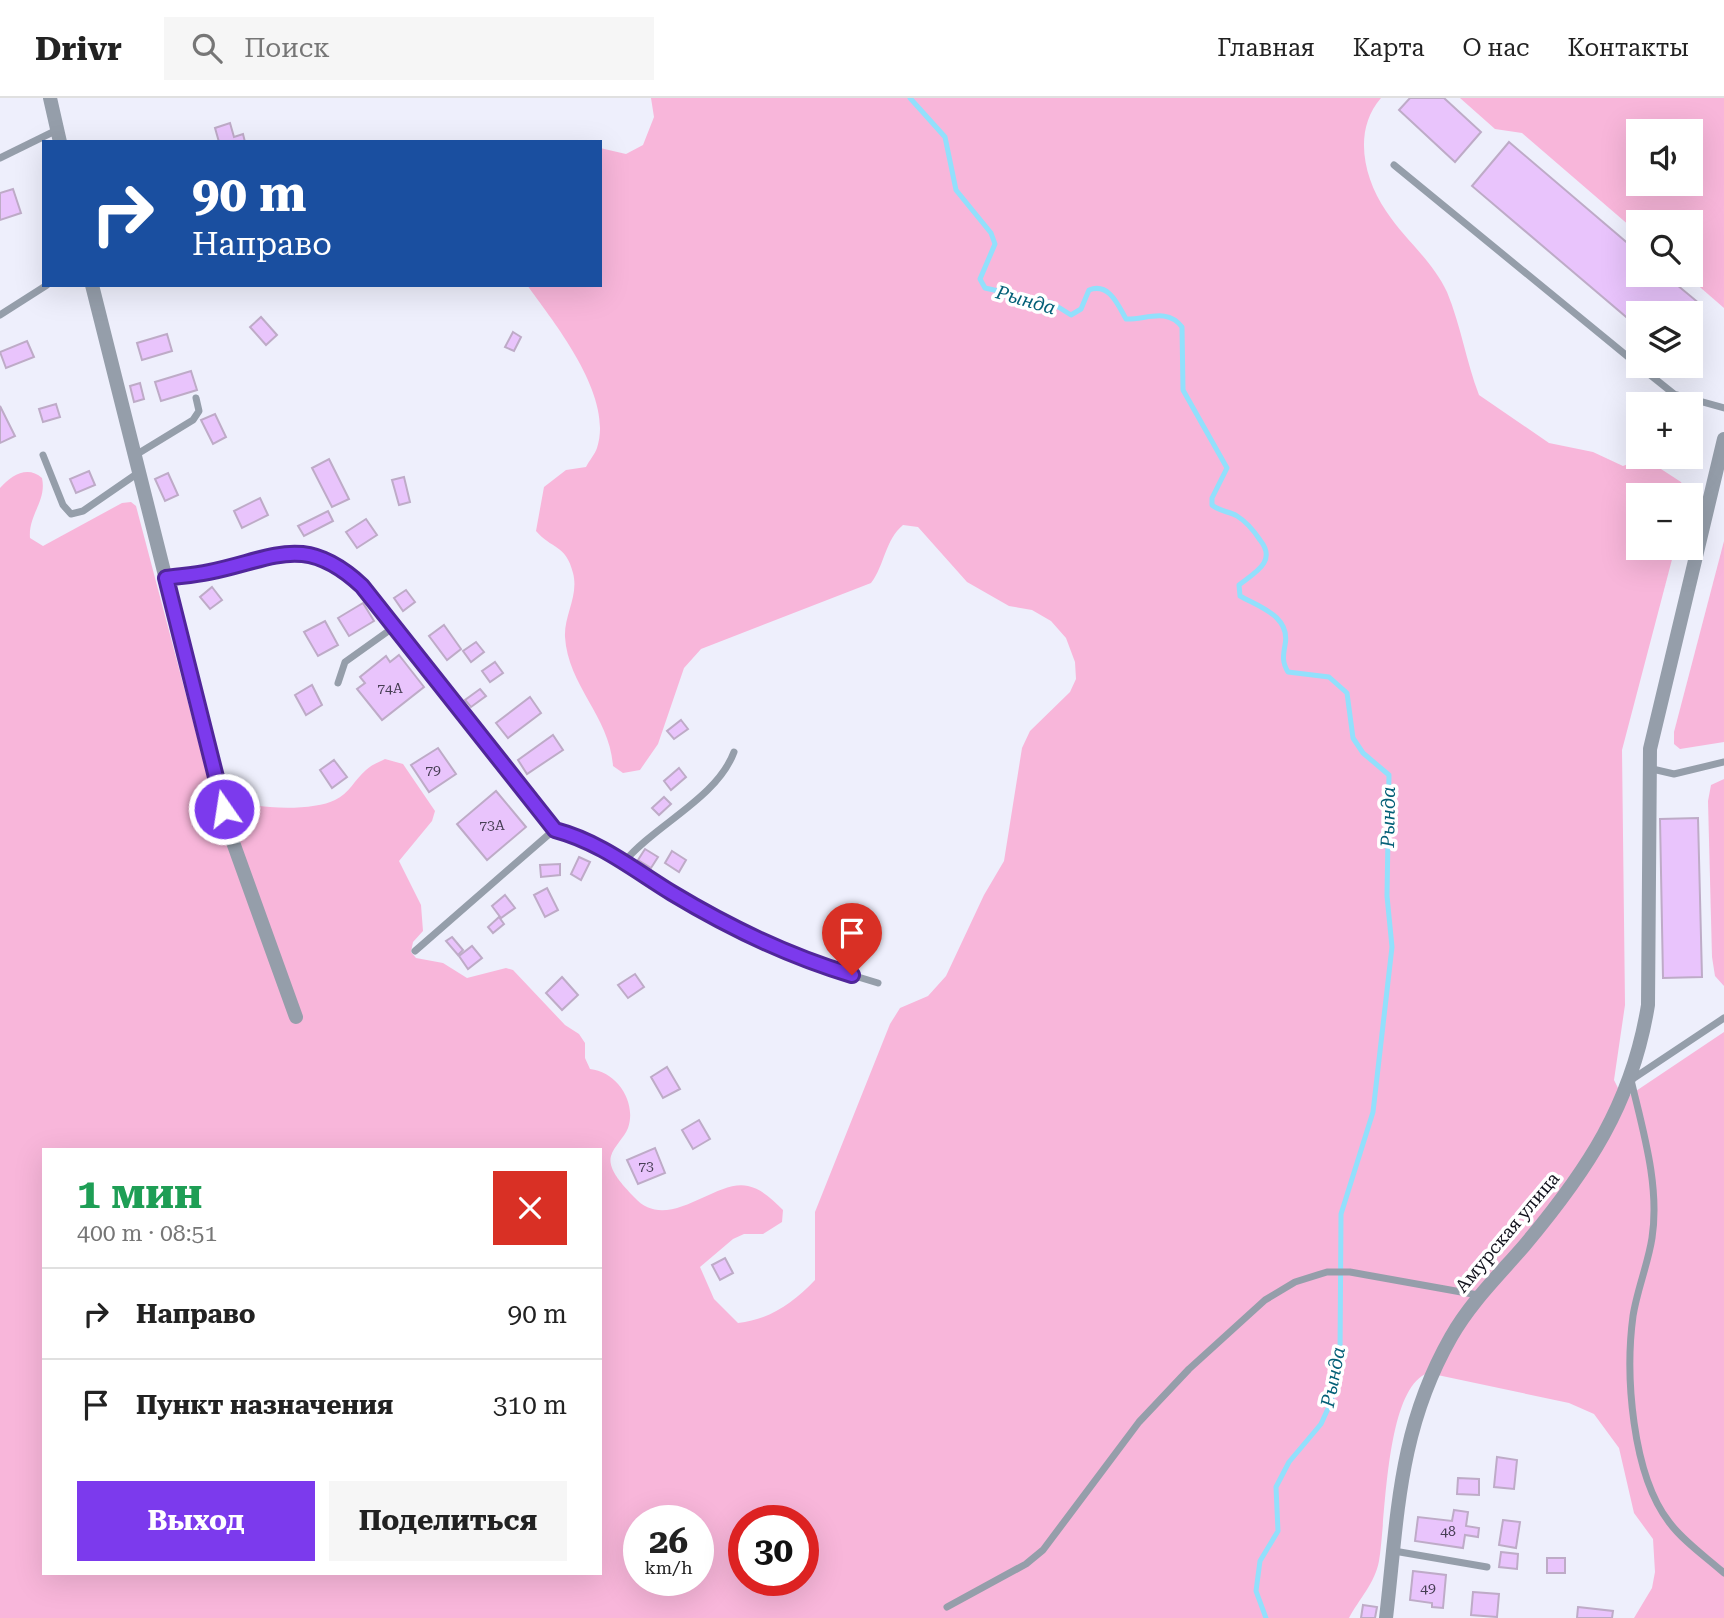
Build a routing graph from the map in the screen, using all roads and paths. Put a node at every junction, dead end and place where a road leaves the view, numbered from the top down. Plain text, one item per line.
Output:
1 (50, 98) edge
2 (59, 136) edge
3 (42, 142) edge
4 (0, 158) edge
5 (1394, 165) dead end
6 (44, 287) edge
7 (92, 287) edge
8 (0, 314) edge
9 (1626, 355) edge
10 (1654, 378) edge
11 (196, 398) dead end
12 (1724, 408) edge
13 (1724, 439) edge
14 (43, 455) dead end
15 (134, 456) junction
16 (138, 473) junction
17 (166, 578) junction
18 (394, 627) junction
19 (338, 683) dead end
20 (734, 752) dead end
21 (1724, 762) edge
22 (1647, 768) junction
23 (555, 830) junction
24 (625, 861) junction
25 (415, 951) dead end
26 (878, 983) dead end
27 (296, 1017) dead end
28 (1724, 1018) edge
29 (1631, 1080) junction
30 (1478, 1295) junction
31 (1394, 1552) junction
32 (1487, 1567) dead end
33 (1724, 1573) edge
34 (947, 1607) dead end
35 (1386, 1618) edge

1 - 2 street
3 - 4 lane
5 - 9 lane
6 - 8 lane
7 - 15 street
10 - 12 lane
11 - 15 lane
13 - 22 street, Амурская улица
14 - 16 lane
15 - 16 street
16 - 17 street
17 - 18 lane
17 - 27 street
18 - 19 lane
18 - 23 lane
20 - 24 lane
21 - 22 lane
22 - 29 street, Амурская улица
23 - 24 lane
23 - 25 lane
24 - 26 lane
28 - 29 lane
29 - 30 street, Амурская улица
29 - 33 lane
30 - 31 street, Амурская улица
30 - 34 lane
31 - 32 lane
31 - 35 street, Амурская улица

